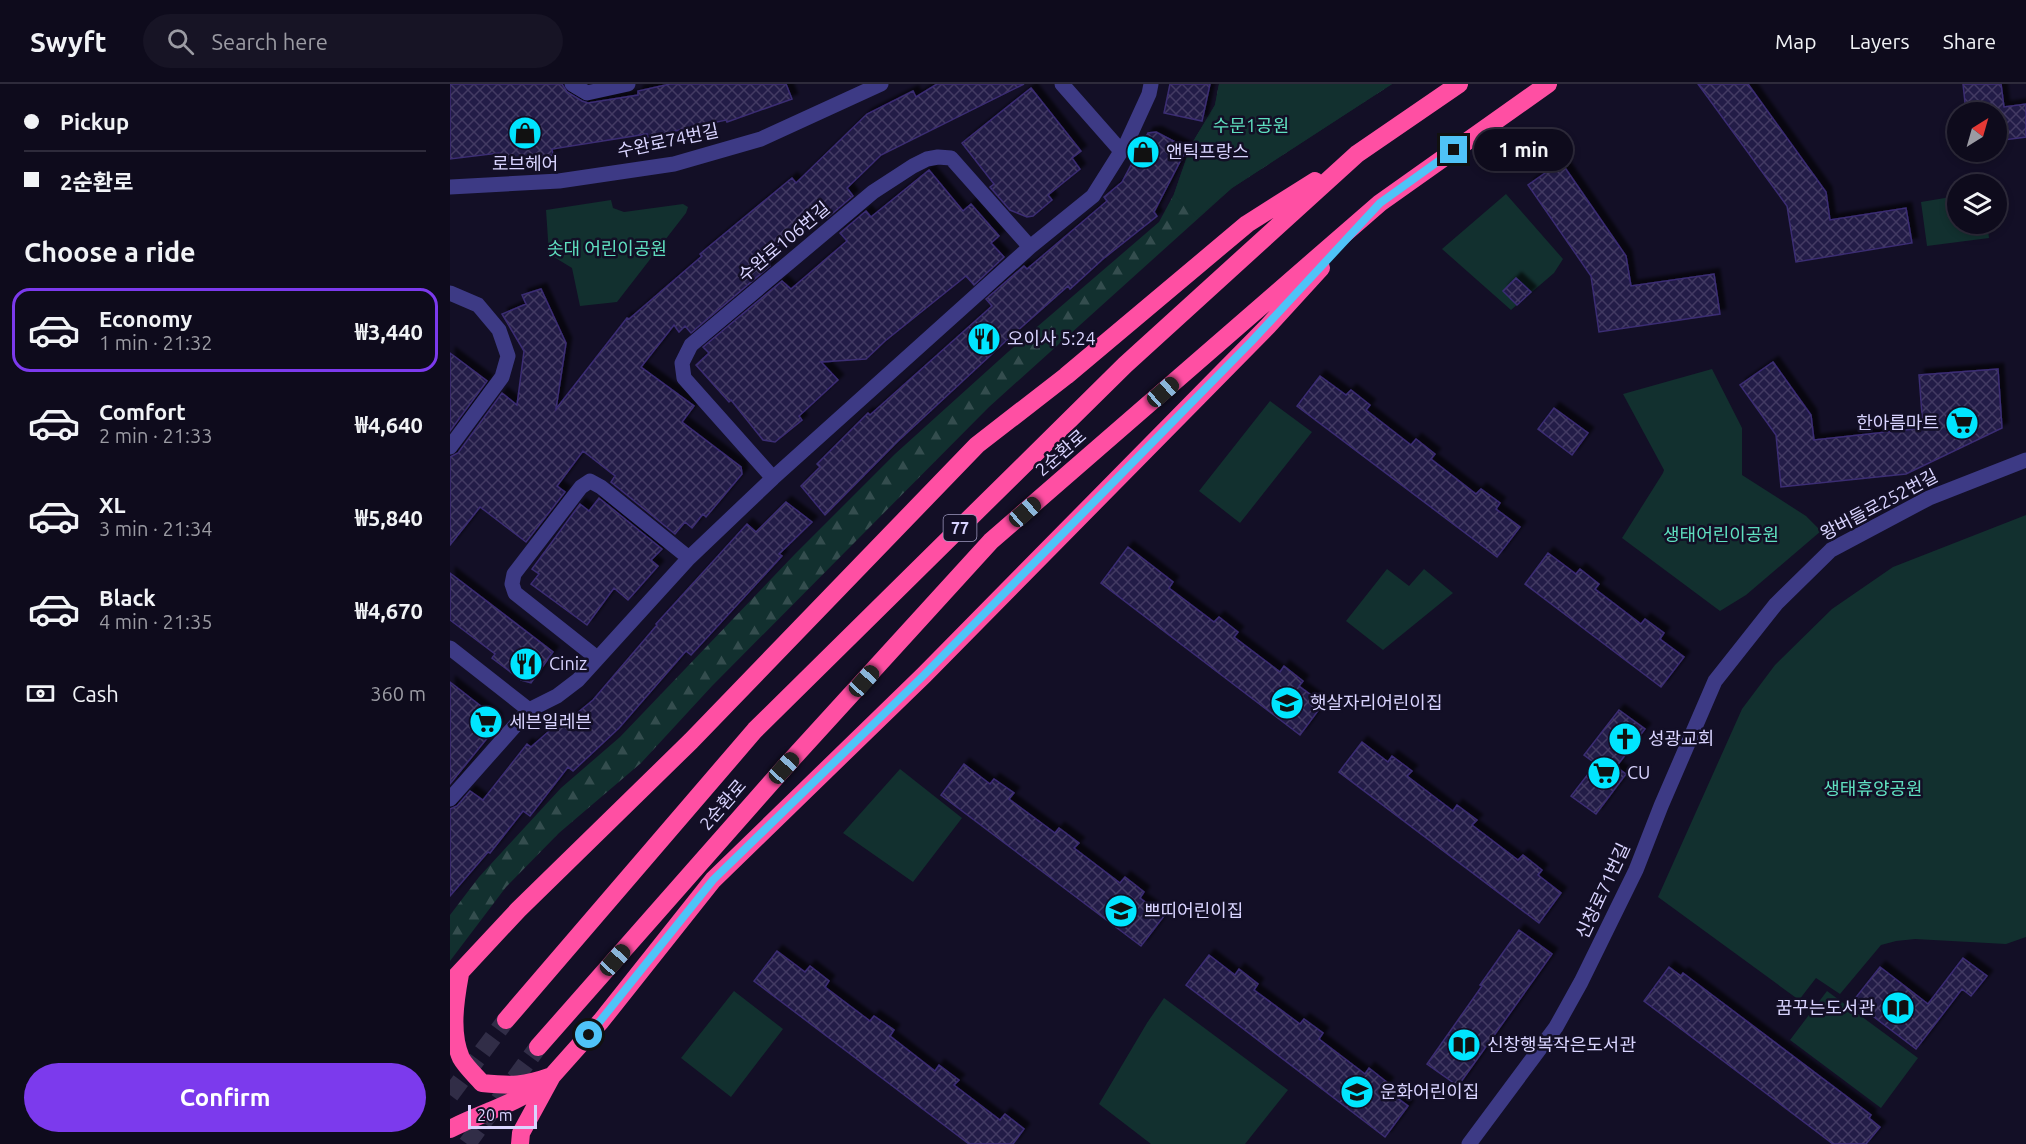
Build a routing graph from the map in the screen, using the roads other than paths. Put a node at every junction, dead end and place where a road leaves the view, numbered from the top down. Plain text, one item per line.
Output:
1 (572, 84) edge
2 (628, 84) edge
3 (881, 84) edge
4 (1062, 84) edge
5 (1151, 84) edge
6 (1459, 84) edge
7 (1548, 84) edge
8 (1121, 151) junction
9 (1357, 154) junction
10 (450, 187) edge
11 (1380, 203) junction
12 (1030, 247) junction
13 (450, 292) edge
14 (450, 447) edge
15 (2026, 460) edge
16 (773, 478) junction
17 (689, 558) junction
18 (1747, 641) joint
19 (450, 648) edge
20 (597, 658) junction
21 (529, 710) junction
22 (450, 799) edge
23 (455, 979) edge
24 (450, 993) edge
25 (506, 1020) tunnel mouth
26 (538, 1047) tunnel mouth
27 (552, 1077) junction
28 (450, 1129) edge
29 (520, 1144) edge
30 (1468, 1144) edge

1 - 2 street
3 - 10 street, 수완로74번길
4 - 8 street
5 - 8 street
6 - 9 highway, 2순환로 / 77
7 - 11 highway, 2순환로 / 77
8 - 12 street
9 - 23 highway
9 - 25 highway, 2순환로 / 77
11 - 26 highway, 2순환로 / 77
11 - 27 highway
12 - 16 street
12 - 16 street, 수완로106번길
13 - 14 street
15 - 18 street, 왕버들로252번길
16 - 17 street
17 - 20 street
17 - 20 street
18 - 30 street, 신창로71번길
19 - 21 street
20 - 21 street
21 - 22 street
23 - 24 highway
23 - 27 highway
27 - 28 highway
27 - 29 highway

